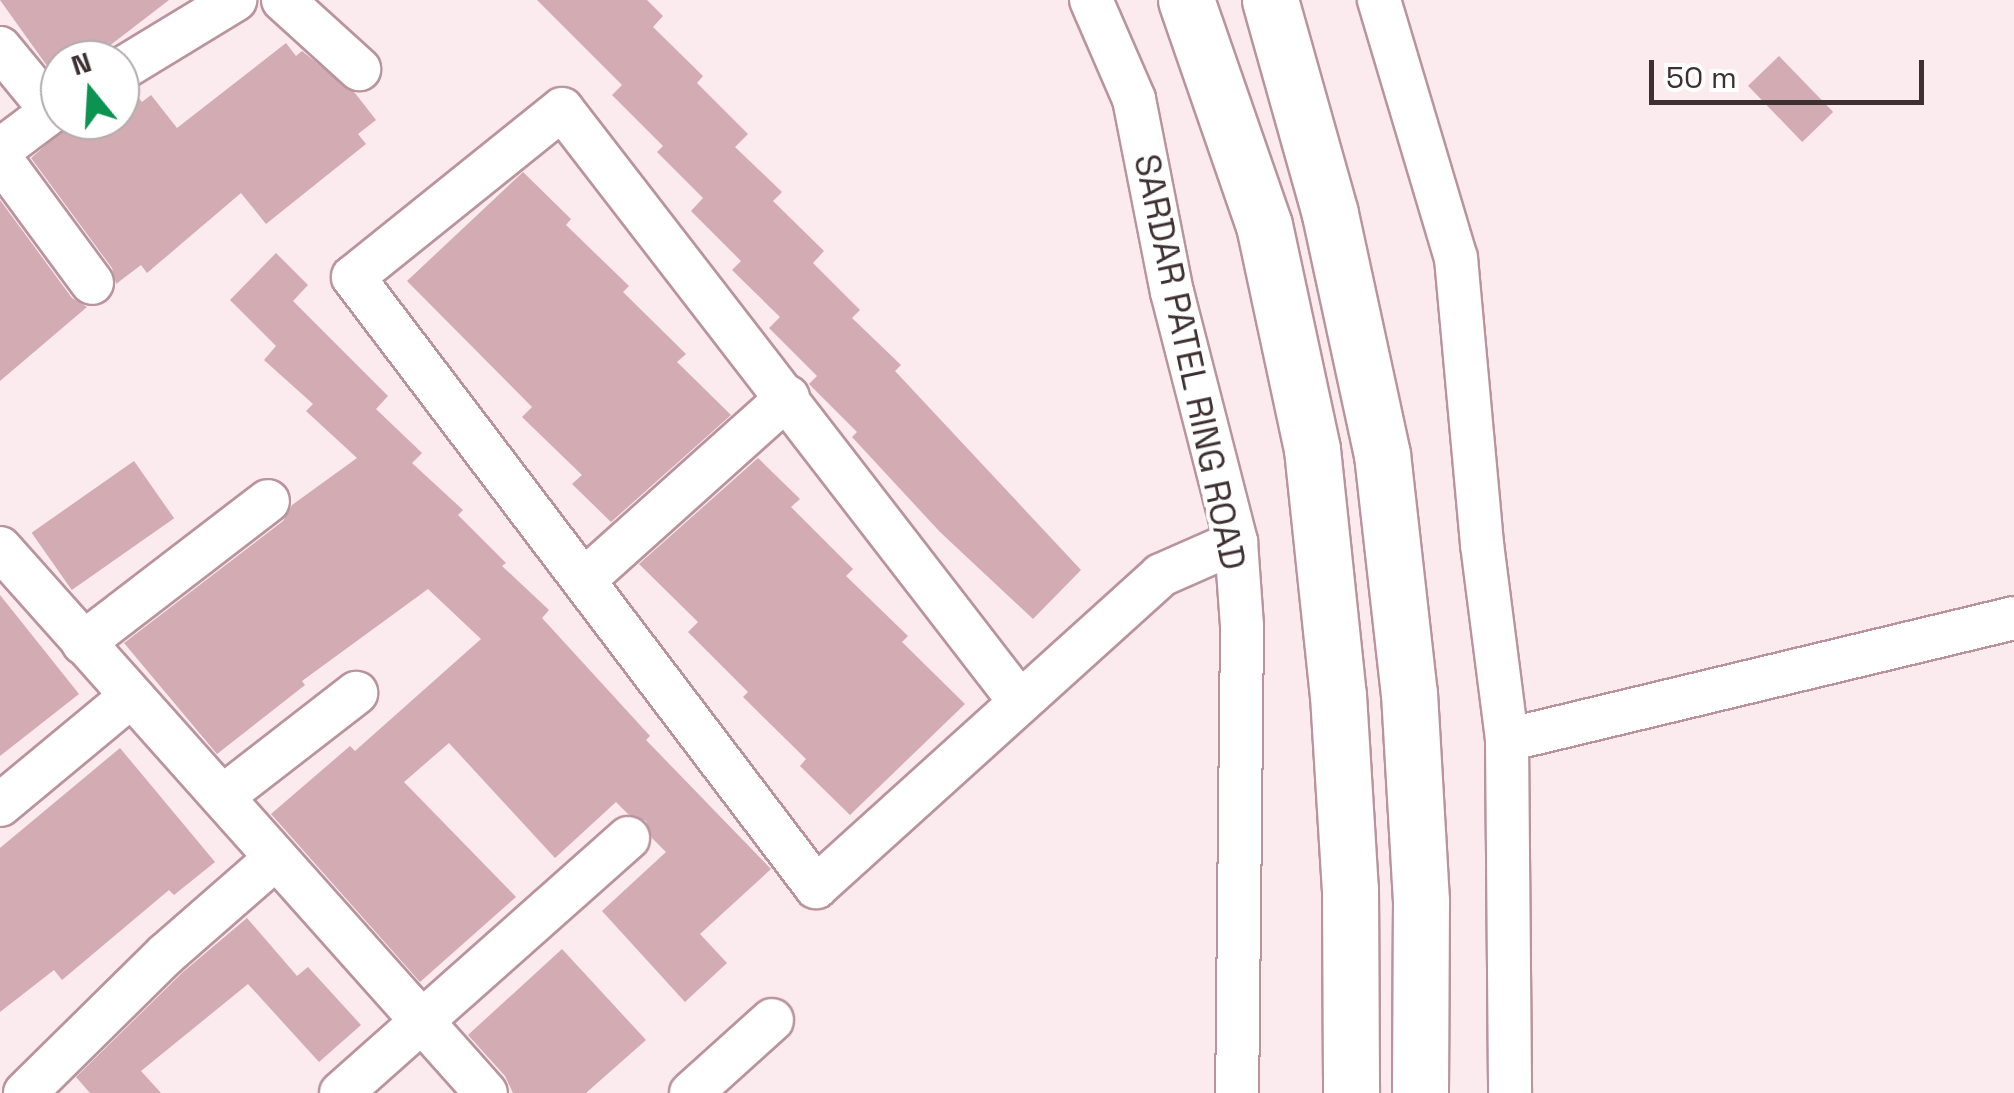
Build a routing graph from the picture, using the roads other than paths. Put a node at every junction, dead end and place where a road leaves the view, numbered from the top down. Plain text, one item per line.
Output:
1 (236, 0) edge
2 (283, 0) edge
3 (1091, 0) edge
4 (1186, 0) edge
5 (1270, 0) edge
6 (1380, 0) edge
7 (0, 48) edge
8 (140, 58) edge
9 (359, 68) dead end
10 (40, 91) edge
11 (40, 120) edge
12 (0, 150) edge
13 (0, 158) edge
14 (92, 283) dead end
15 (788, 397) junction
16 (268, 501) dead end
17 (1236, 542) junction
18 (0, 548) edge
19 (584, 580) junction
20 (2014, 618) edge
21 (83, 643) junction
22 (356, 693) dead end
23 (130, 698) junction
24 (1020, 702) junction
25 (1507, 740) junction
26 (222, 797) junction
27 (0, 805) edge
28 (628, 838) dead end
29 (275, 859) junction
30 (422, 1020) junction
31 (772, 1020) dead end
32 (38, 1088) edge
33 (341, 1093) edge
34 (486, 1093) edge
35 (691, 1093) edge
36 (1238, 1093) edge
37 (1351, 1093) edge
38 (1420, 1093) edge
39 (1510, 1093) edge

1 - 8 street
2 - 9 street
3 - 17 street, SARDAR PATEL RING ROAD
4 - 37 highway
5 - 38 highway
6 - 25 street
7 - 10 street
11 - 12 street
13 - 14 street
15 - 19 street
15 - 19 street
15 - 24 street
16 - 21 street
17 - 24 street
17 - 36 street, SARDAR PATEL RING ROAD
18 - 21 street
19 - 24 street
20 - 25 street
21 - 23 street
22 - 26 street
23 - 26 street
23 - 27 street
25 - 39 street
26 - 29 street
28 - 30 street
29 - 30 street
29 - 32 street
30 - 33 street
30 - 34 street
31 - 35 street

